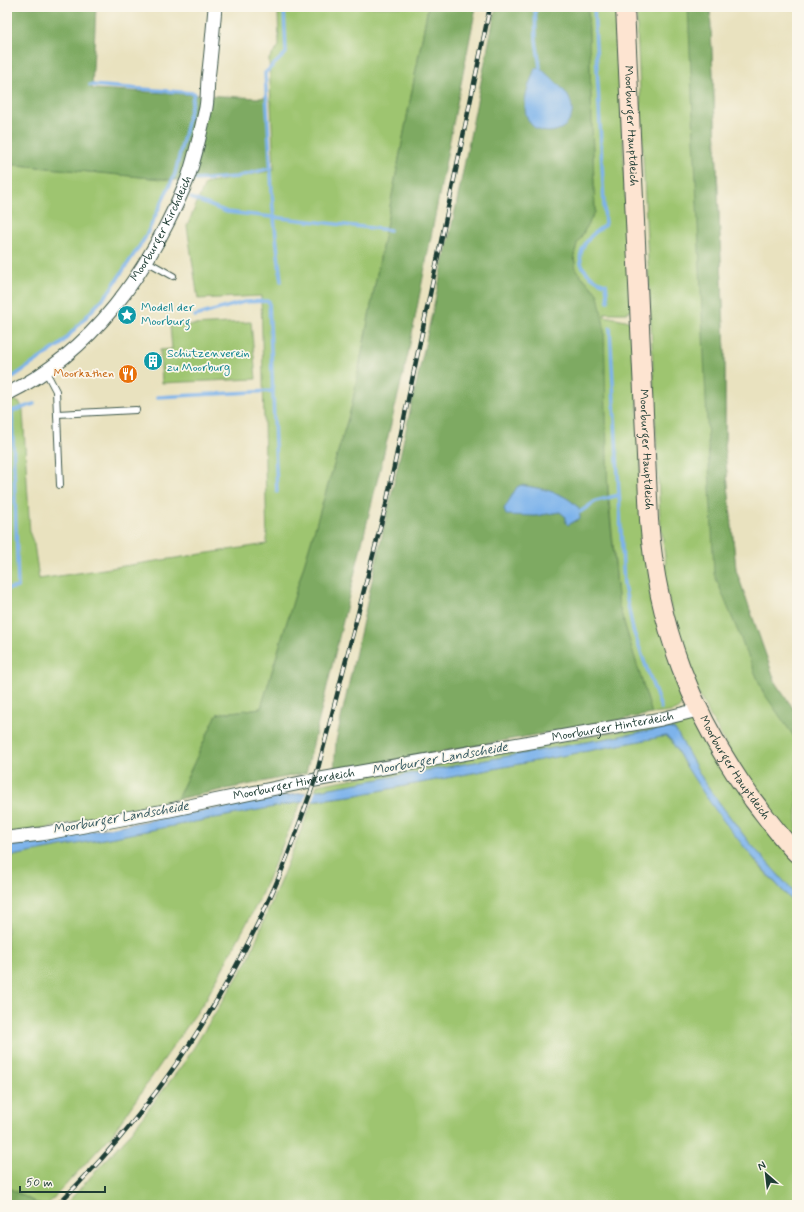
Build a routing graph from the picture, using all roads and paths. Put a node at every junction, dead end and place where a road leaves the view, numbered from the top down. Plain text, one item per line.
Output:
1 (215, 7) edge
2 (625, 7) edge
3 (148, 262) junction
4 (173, 276) dead end
5 (45, 370) junction
6 (7, 394) edge
7 (136, 410) dead end
8 (57, 414) junction
9 (60, 485) dead end
10 (698, 710) junction
11 (7, 838) edge
12 (797, 854) edge

1 - 3 street, Moorburger Kirchdeich
2 - 10 main road, Moorburger Hauptdeich
3 - 4 lane
3 - 5 street, Moorburger Kirchdeich
5 - 6 street, Moorburger Kirchdeich
5 - 8 lane
7 - 8 lane
8 - 9 lane
10 - 11 street, Moorburger Hinterdeich
10 - 12 main road, Moorburger Hauptdeich

